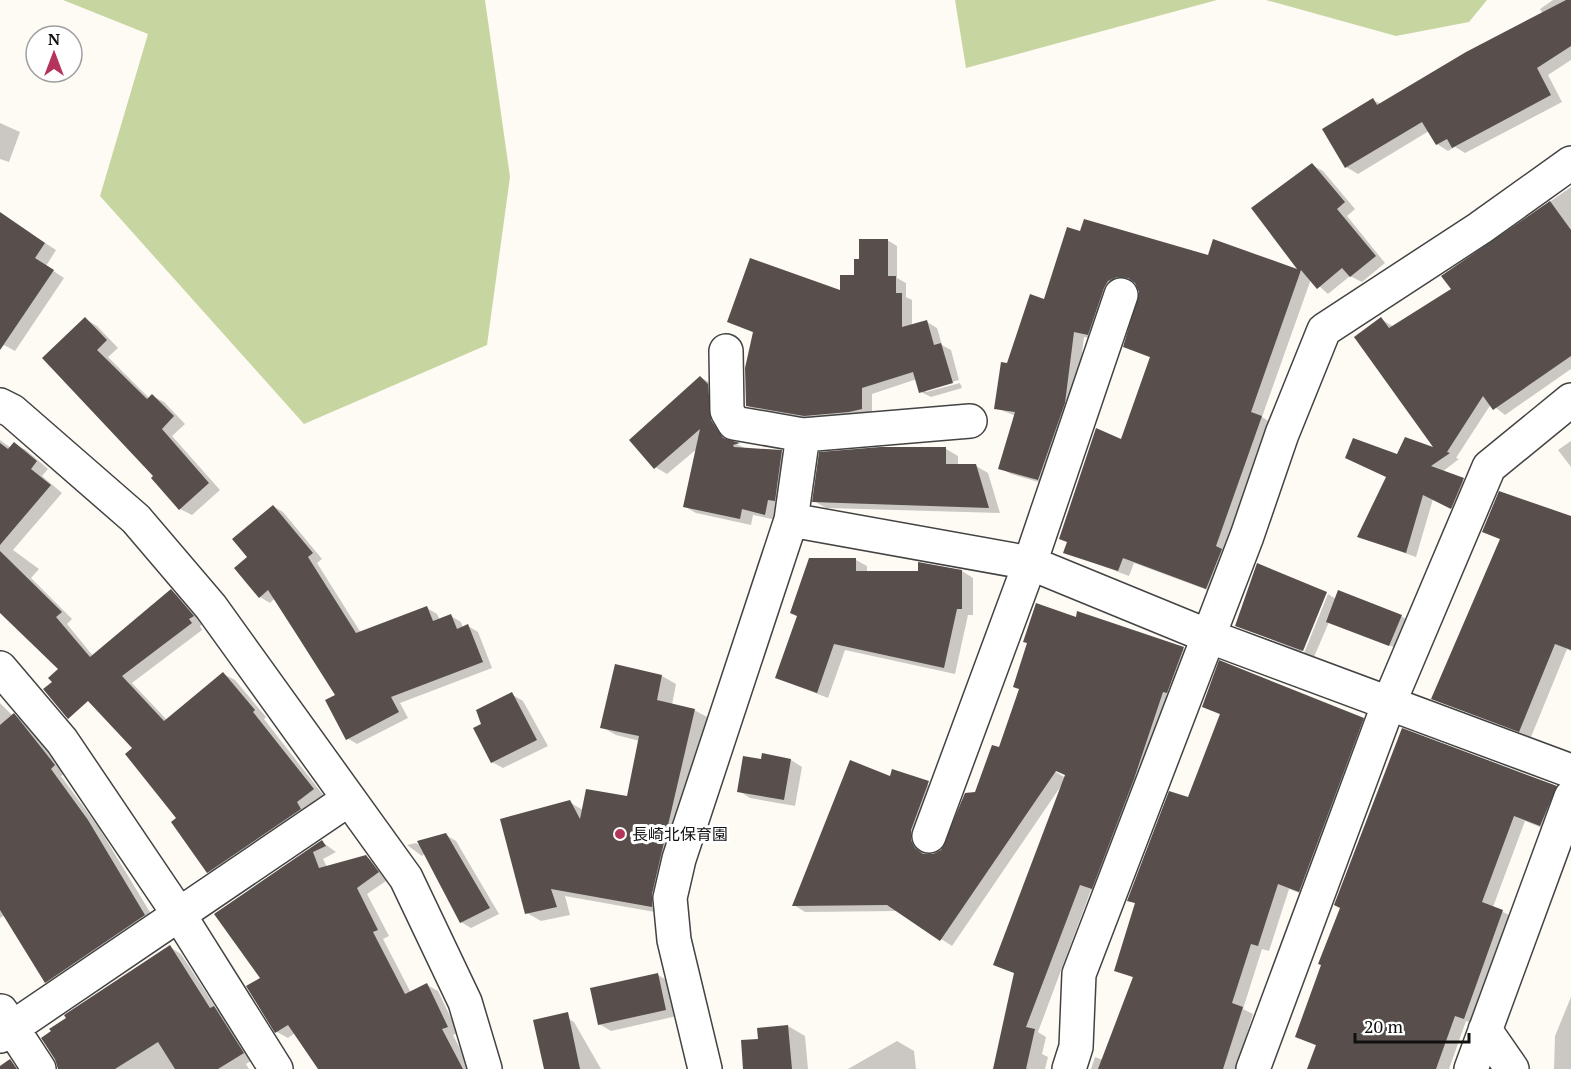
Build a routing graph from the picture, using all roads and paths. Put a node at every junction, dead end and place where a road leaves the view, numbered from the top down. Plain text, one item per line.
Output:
1 (1571, 163) edge
2 (1121, 295) dead end
3 (726, 351) dead end
4 (1571, 400) edge
5 (0, 405) edge
6 (970, 421) dead end
7 (803, 435) junction
8 (791, 520) junction
9 (1030, 563) junction
10 (1208, 636) junction
11 (0, 668) edge
12 (1389, 703) junction
13 (1571, 771) edge
14 (1571, 796) edge
15 (349, 799) junction
16 (929, 836) dead end
17 (178, 913) junction
18 (4, 1025) edge
19 (1485, 1030) junction
20 (39, 1069) edge
21 (276, 1069) edge
22 (485, 1069) edge
23 (705, 1069) edge
24 (1069, 1069) edge
25 (1252, 1069) edge
26 (1471, 1069) edge
27 (1512, 1069) edge

1 - 10 street
2 - 9 street
3 - 7 street
4 - 12 street
5 - 15 street
6 - 7 street
7 - 8 street
8 - 9 street
8 - 23 street
9 - 10 street
9 - 16 street
10 - 12 street
10 - 24 street
11 - 17 street
12 - 13 street
12 - 25 street
14 - 19 street
15 - 17 street
15 - 22 street
17 - 18 street
17 - 21 street
18 - 20 street
19 - 26 street
19 - 27 street

